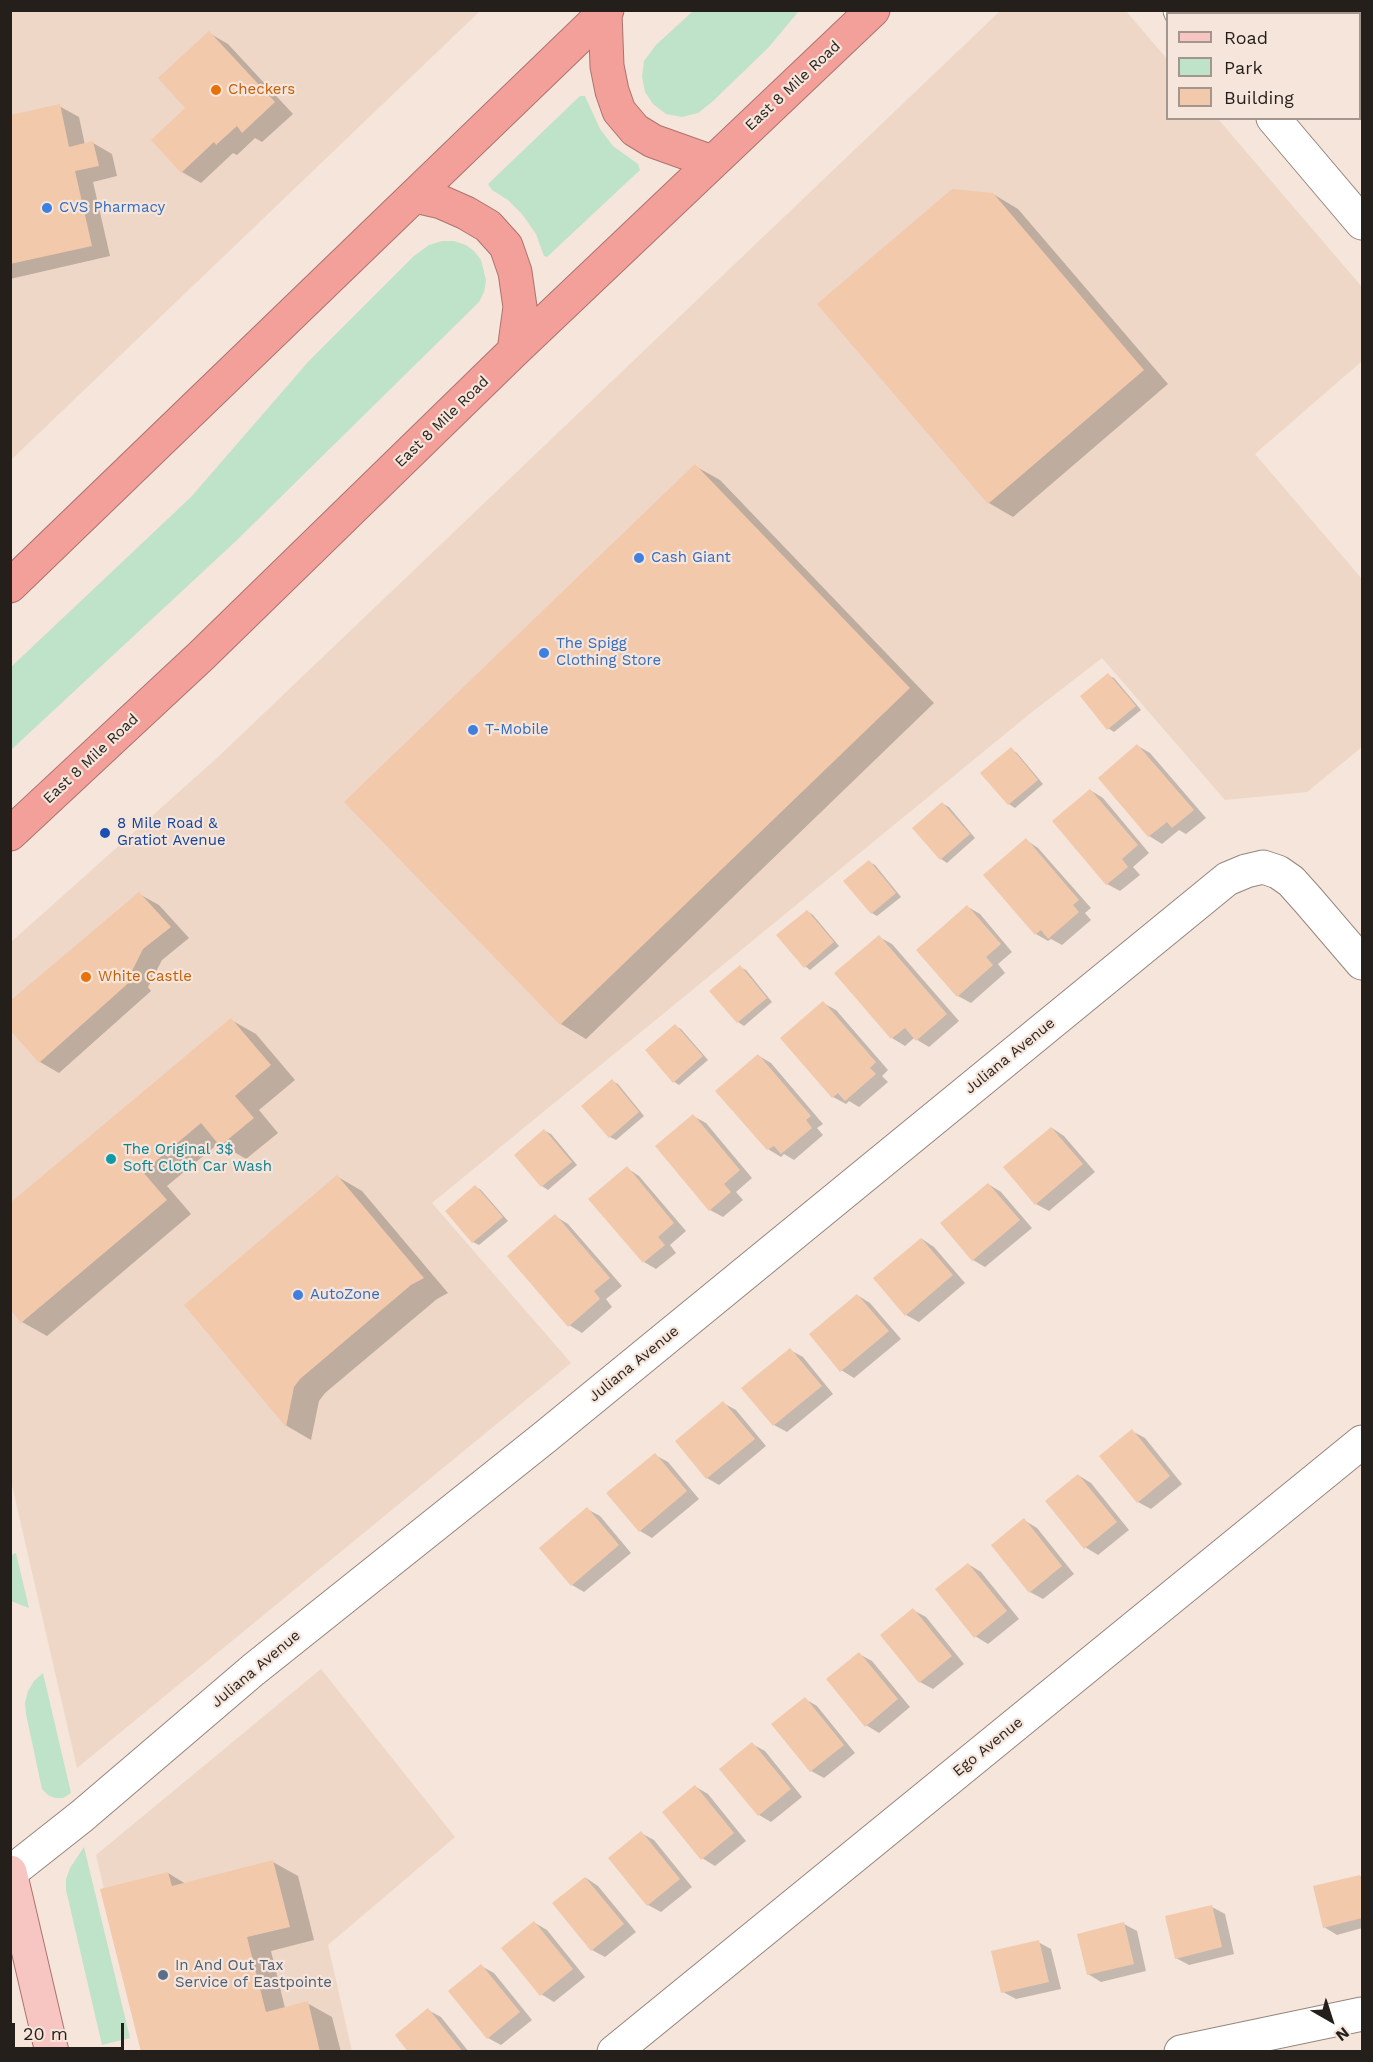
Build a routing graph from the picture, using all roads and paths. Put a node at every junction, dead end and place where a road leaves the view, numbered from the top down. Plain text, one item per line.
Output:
1 (873, 10) edge
2 (606, 11) edge
3 (1275, 120) edge
4 (712, 162) junction
5 (415, 196) junction
6 (1362, 223) edge
7 (514, 351) junction
8 (10, 586) edge
9 (10, 834) edge
10 (1362, 963) edge
11 (1362, 1442) edge
12 (11, 1872) edge
13 (21, 1953) edge
14 (1362, 2014) edge
15 (52, 2052) edge
16 (614, 2052) edge
17 (1181, 2052) edge

1 - 4 highway, East 8 Mile Road
2 - 4 highway
2 - 5 highway
3 - 6 street
4 - 7 highway, East 8 Mile Road
5 - 7 highway
5 - 8 highway
7 - 9 highway, East 8 Mile Road
10 - 12 street, Juliana Avenue
11 - 16 street, Ego Avenue
12 - 13 main road
13 - 15 main road
14 - 17 street

